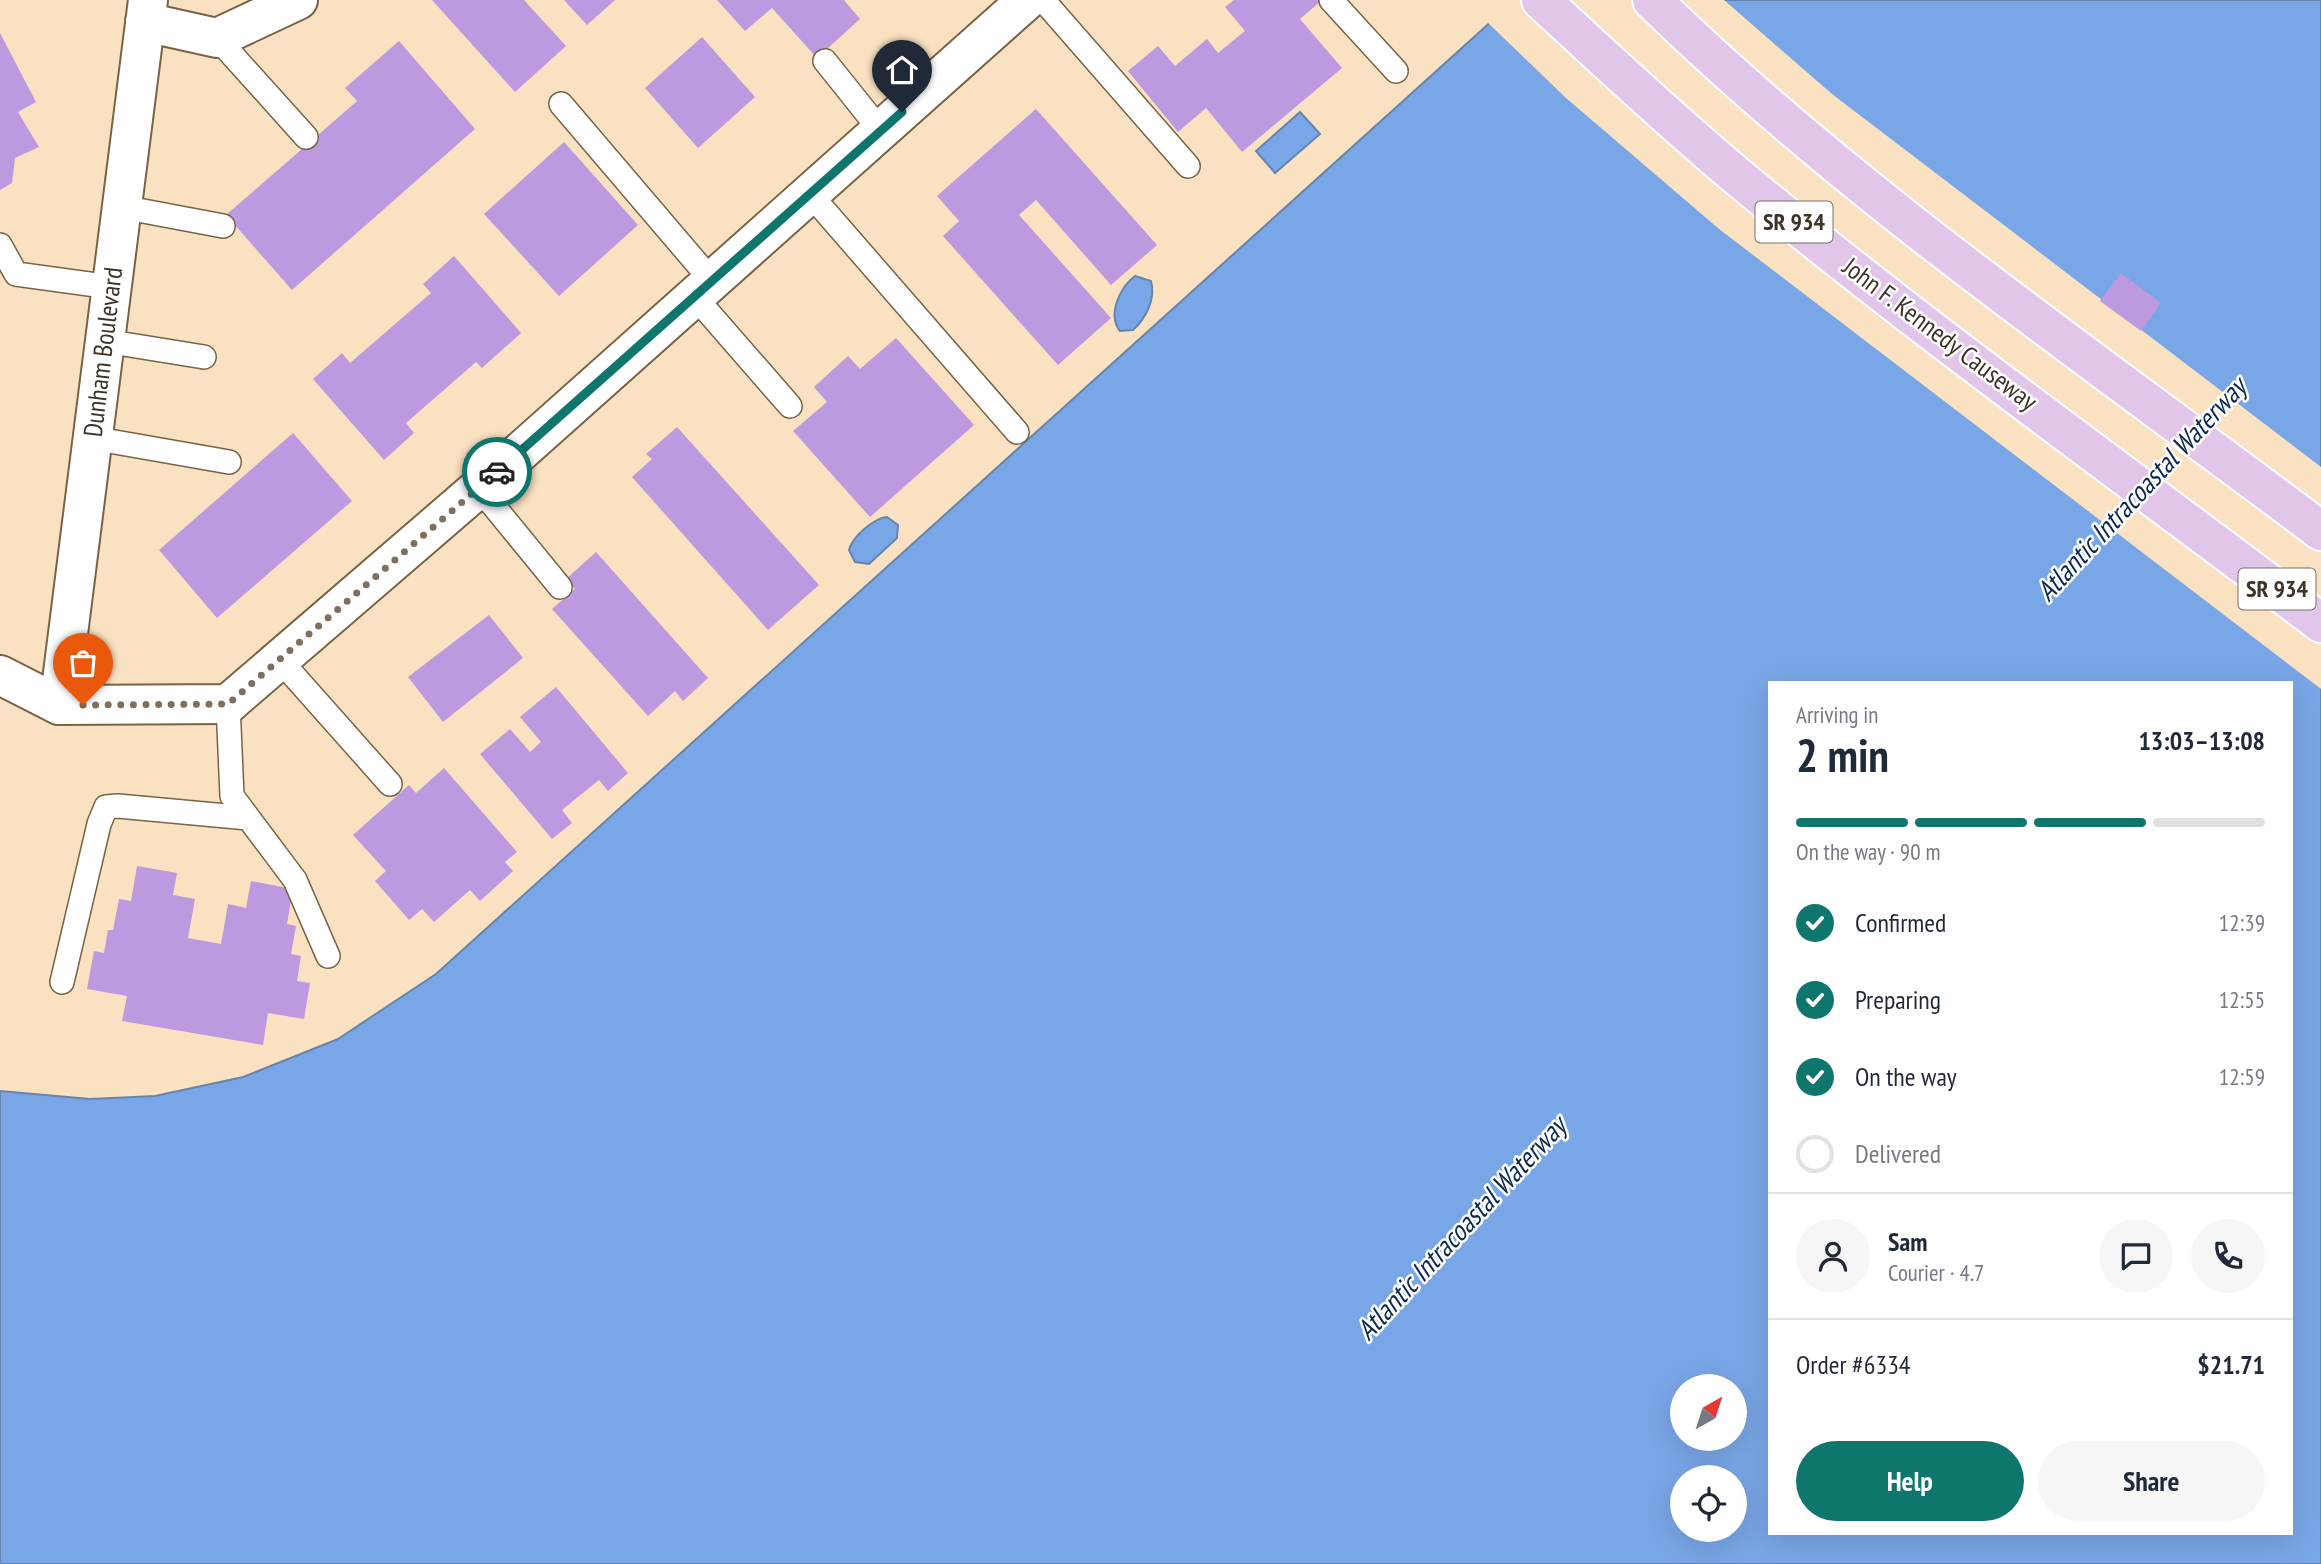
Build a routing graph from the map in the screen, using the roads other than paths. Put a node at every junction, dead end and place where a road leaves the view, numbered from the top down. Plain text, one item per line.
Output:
1 (298, 0) edge
2 (1027, 0) edge
3 (1043, 0) edge
4 (1331, 0) edge
5 (1541, 0) edge
6 (1652, 0) edge
7 (141, 7) edge
8 (217, 38) junction
9 (825, 61) dead end
10 (1396, 71) dead end
11 (561, 104) dead end
12 (881, 131) junction
13 (306, 137) dead end
14 (1188, 166) dead end
15 (810, 194) junction
16 (121, 207) junction
17 (223, 226) dead end
18 (0, 245) edge
19 (111, 287) junction
20 (703, 289) junction
21 (104, 341) junction
22 (204, 357) dead end
23 (790, 406) dead end
24 (1017, 432) dead end
25 (92, 438) junction
26 (229, 462) dead end
27 (479, 488) junction
28 (2321, 531) edge
29 (560, 587) dead end
30 (2321, 623) edge
31 (279, 659) junction
32 (0, 675) edge
33 (228, 704) junction
34 (59, 705) junction
35 (390, 785) dead end
36 (248, 818) junction
37 (328, 956) dead end
38 (62, 982) dead end

1 - 8 street
2 - 12 street
3 - 14 lane
4 - 10 lane
5 - 30 main road, John F. Kennedy Causeway / SR 934
6 - 28 main road, SR 934
7 - 8 street
7 - 16 street, Dunham Boulevard
8 - 13 lane
9 - 12 lane
11 - 20 lane
12 - 15 street
15 - 20 street
15 - 24 lane
16 - 17 lane
16 - 19 street, Dunham Boulevard
18 - 19 lane
19 - 21 street, Dunham Boulevard
20 - 23 lane
20 - 27 street
21 - 22 lane
21 - 25 street, Dunham Boulevard
25 - 26 lane
25 - 34 street, Dunham Boulevard
27 - 29 lane
27 - 31 street
31 - 33 street
31 - 35 lane
32 - 34 street
33 - 34 street
33 - 36 lane
36 - 37 lane
36 - 38 lane

